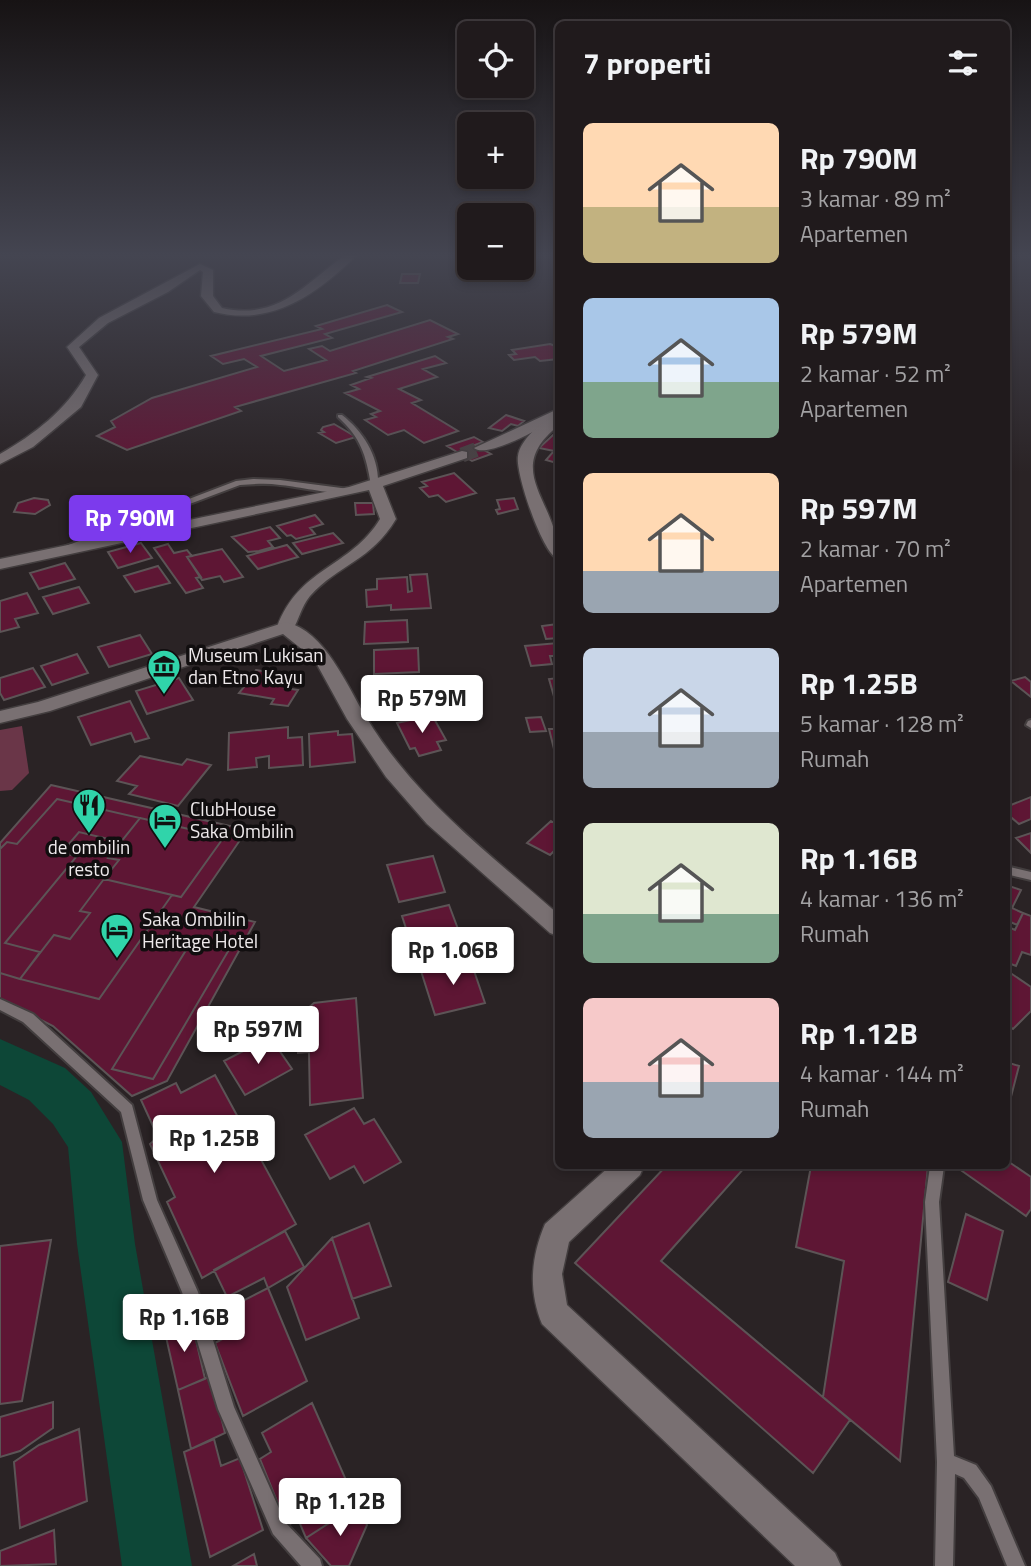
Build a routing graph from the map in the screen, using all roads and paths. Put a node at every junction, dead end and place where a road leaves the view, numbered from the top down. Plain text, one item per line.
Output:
1 (95, 327) edge
2 (555, 415) edge
3 (340, 416) dead end
4 (555, 422) edge
5 (481, 448) tunnel mouth
6 (462, 455) tunnel mouth
7 (0, 460) edge
8 (375, 485) junction
9 (352, 491) junction
10 (555, 546) edge
11 (62, 550) junction
12 (0, 564) edge
13 (286, 627) junction
14 (0, 717) edge
15 (1010, 871) edge
16 (1031, 876) edge
17 (555, 924) edge
18 (0, 1004) edge
19 (627, 1169) edge
20 (937, 1169) edge
21 (946, 1462) junction
22 (313, 1566) edge
23 (822, 1566) edge
24 (944, 1566) edge
25 (1016, 1566) edge

1 - 7 street
2 - 5 street
3 - 8 lane
4 - 10 street
6 - 8 street
8 - 9 street
8 - 13 street
9 - 11 street
9 - 11 lane
11 - 12 street
13 - 14 street
13 - 17 street
15 - 16 lane
18 - 22 lane
19 - 23 street
20 - 21 lane
21 - 24 lane
21 - 25 lane

